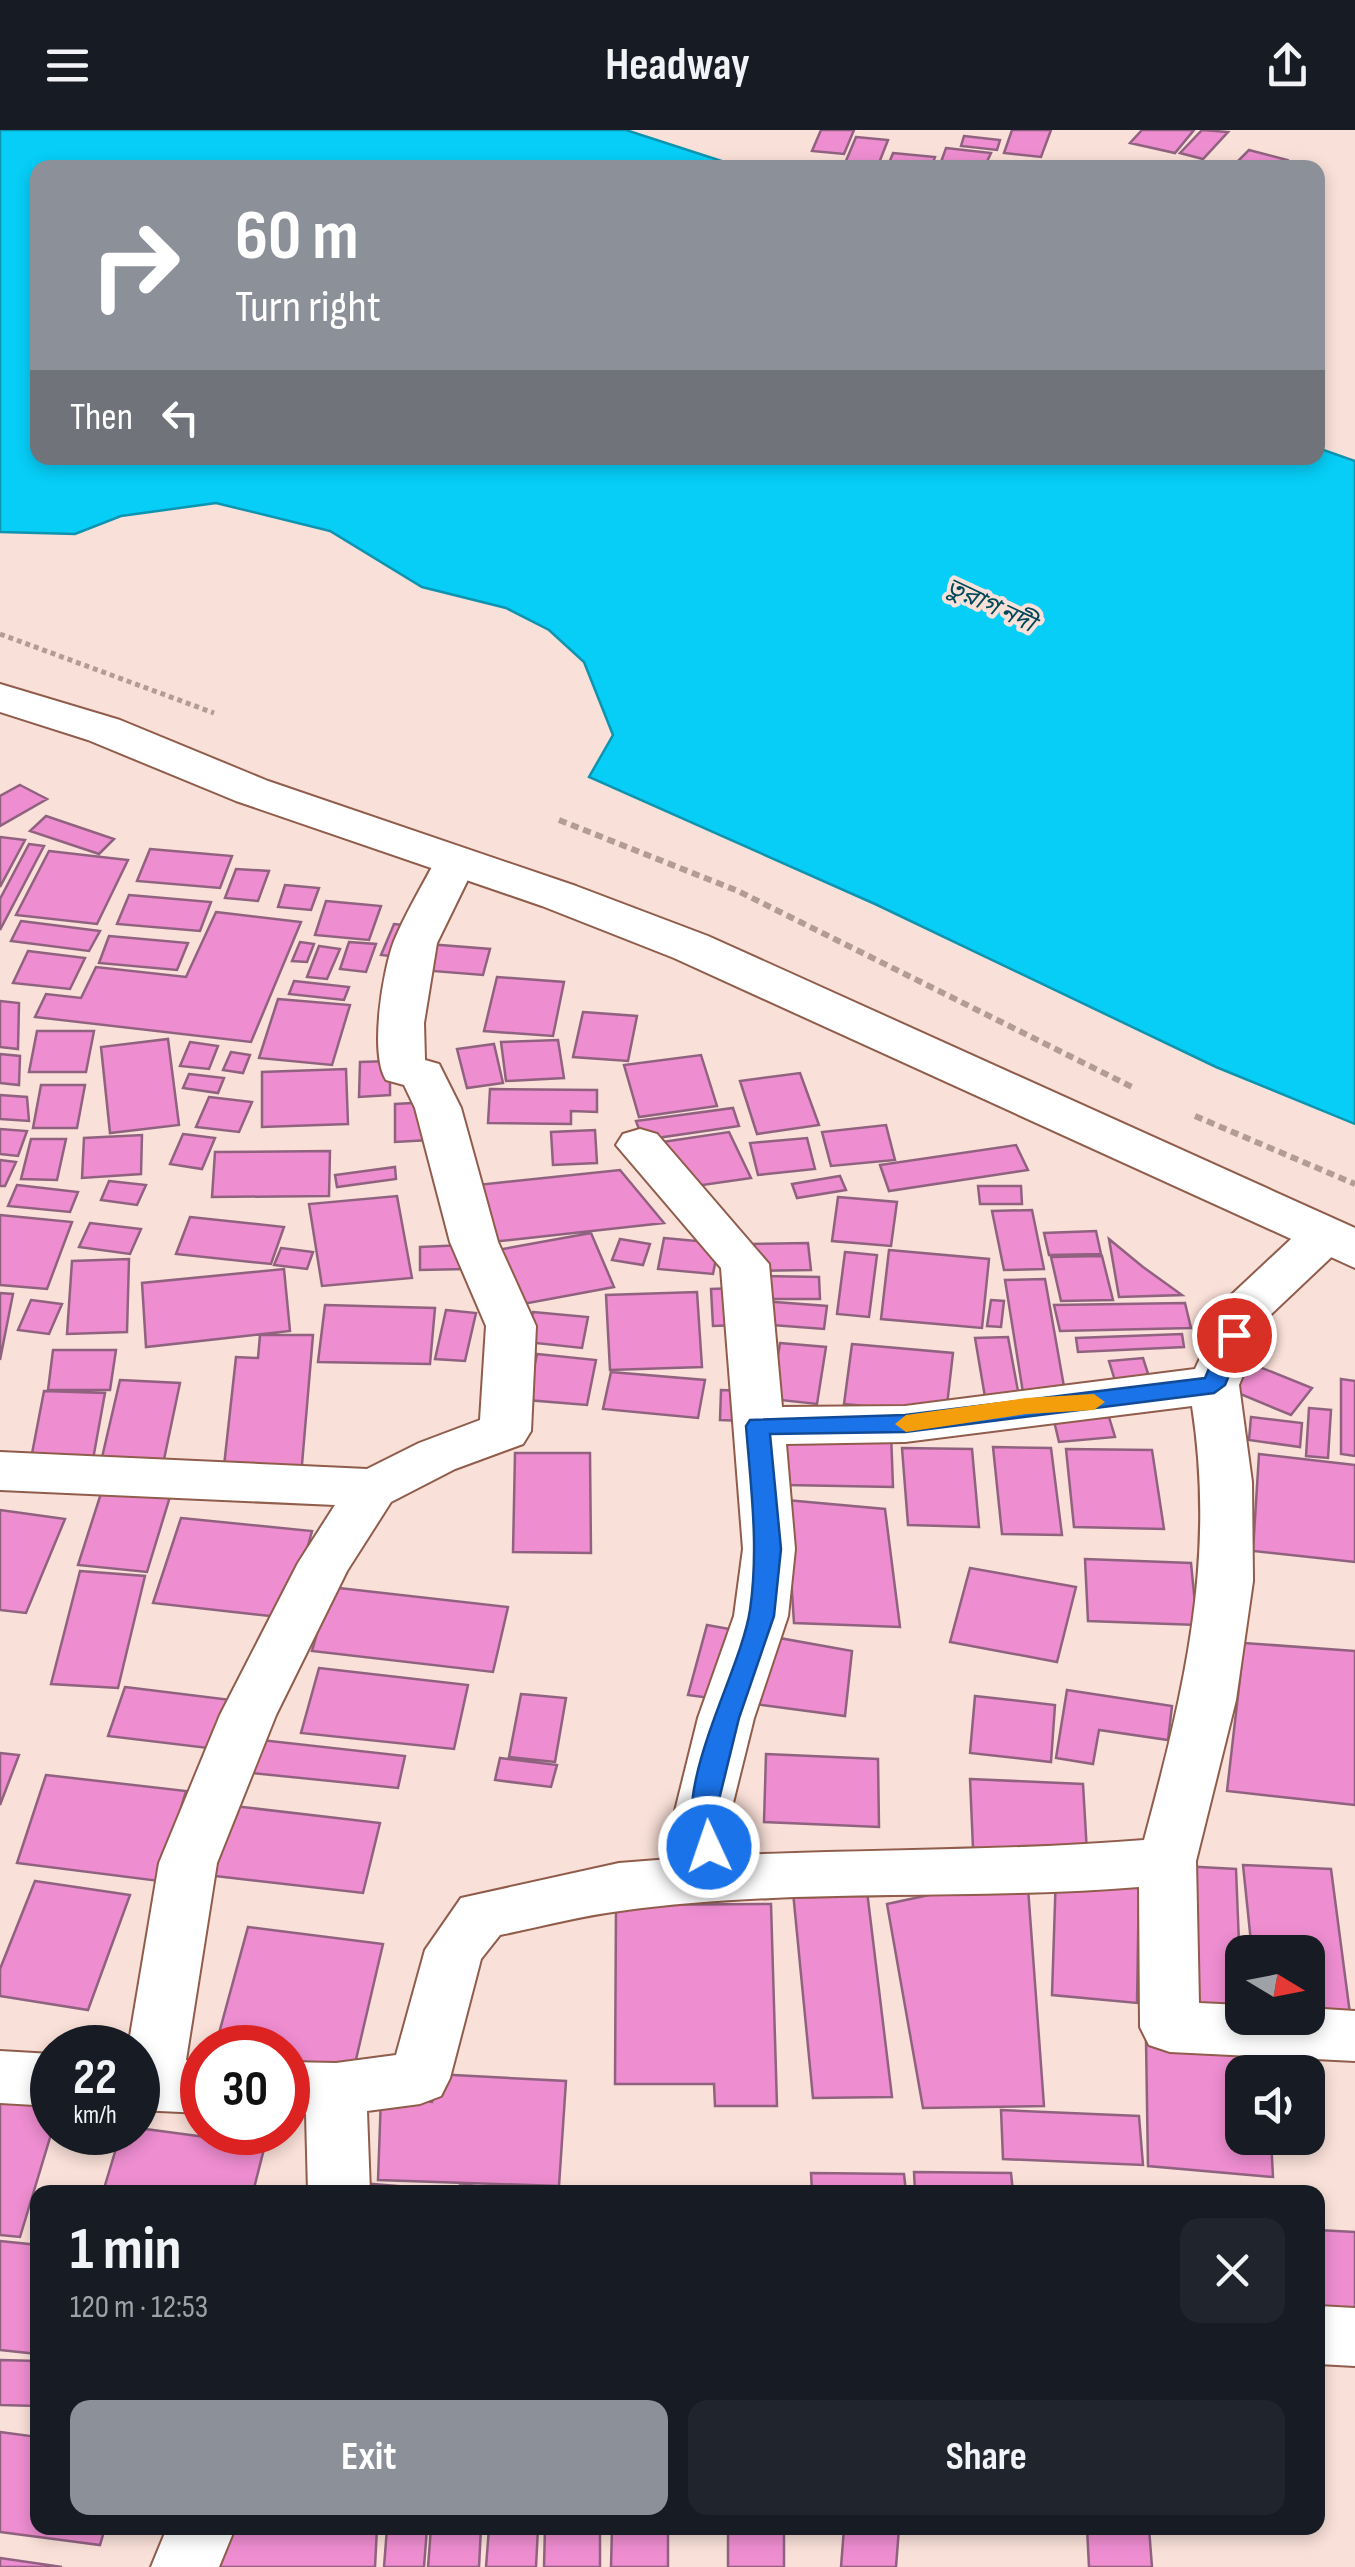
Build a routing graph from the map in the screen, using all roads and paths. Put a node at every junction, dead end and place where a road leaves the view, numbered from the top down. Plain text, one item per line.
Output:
1 (0, 634) edge
2 (0, 697) edge
3 (214, 713) dead end
4 (559, 820) dead end
5 (455, 862) junction
6 (1142, 1092) dead end
7 (1177, 1108) dead end
8 (640, 1145) dead end
9 (1355, 1184) edge
10 (1340, 1243) edge
11 (1214, 1385) junction
12 (758, 1426) junction
13 (0, 1471) edge
14 (373, 1488) junction
15 (1167, 1861) junction
16 (716, 1879) junction
17 (1355, 2036) edge
18 (0, 2077) edge
19 (30, 2079) edge
20 (164, 2085) edge
21 (312, 2089) edge
22 (337, 2185) edge
23 (1325, 2335) edge
24 (1355, 2337) edge
25 (198, 2535) edge
26 (185, 2567) edge

1 - 3 path
2 - 5 highway
4 - 6 path
5 - 10 highway
5 - 14 street
7 - 9 path
8 - 12 street
10 - 11 street
11 - 12 street
11 - 15 street
12 - 16 street
13 - 14 street
14 - 20 street
15 - 16 street
15 - 17 street
16 - 21 street
18 - 19 street
21 - 22 street
23 - 24 street
25 - 26 street

